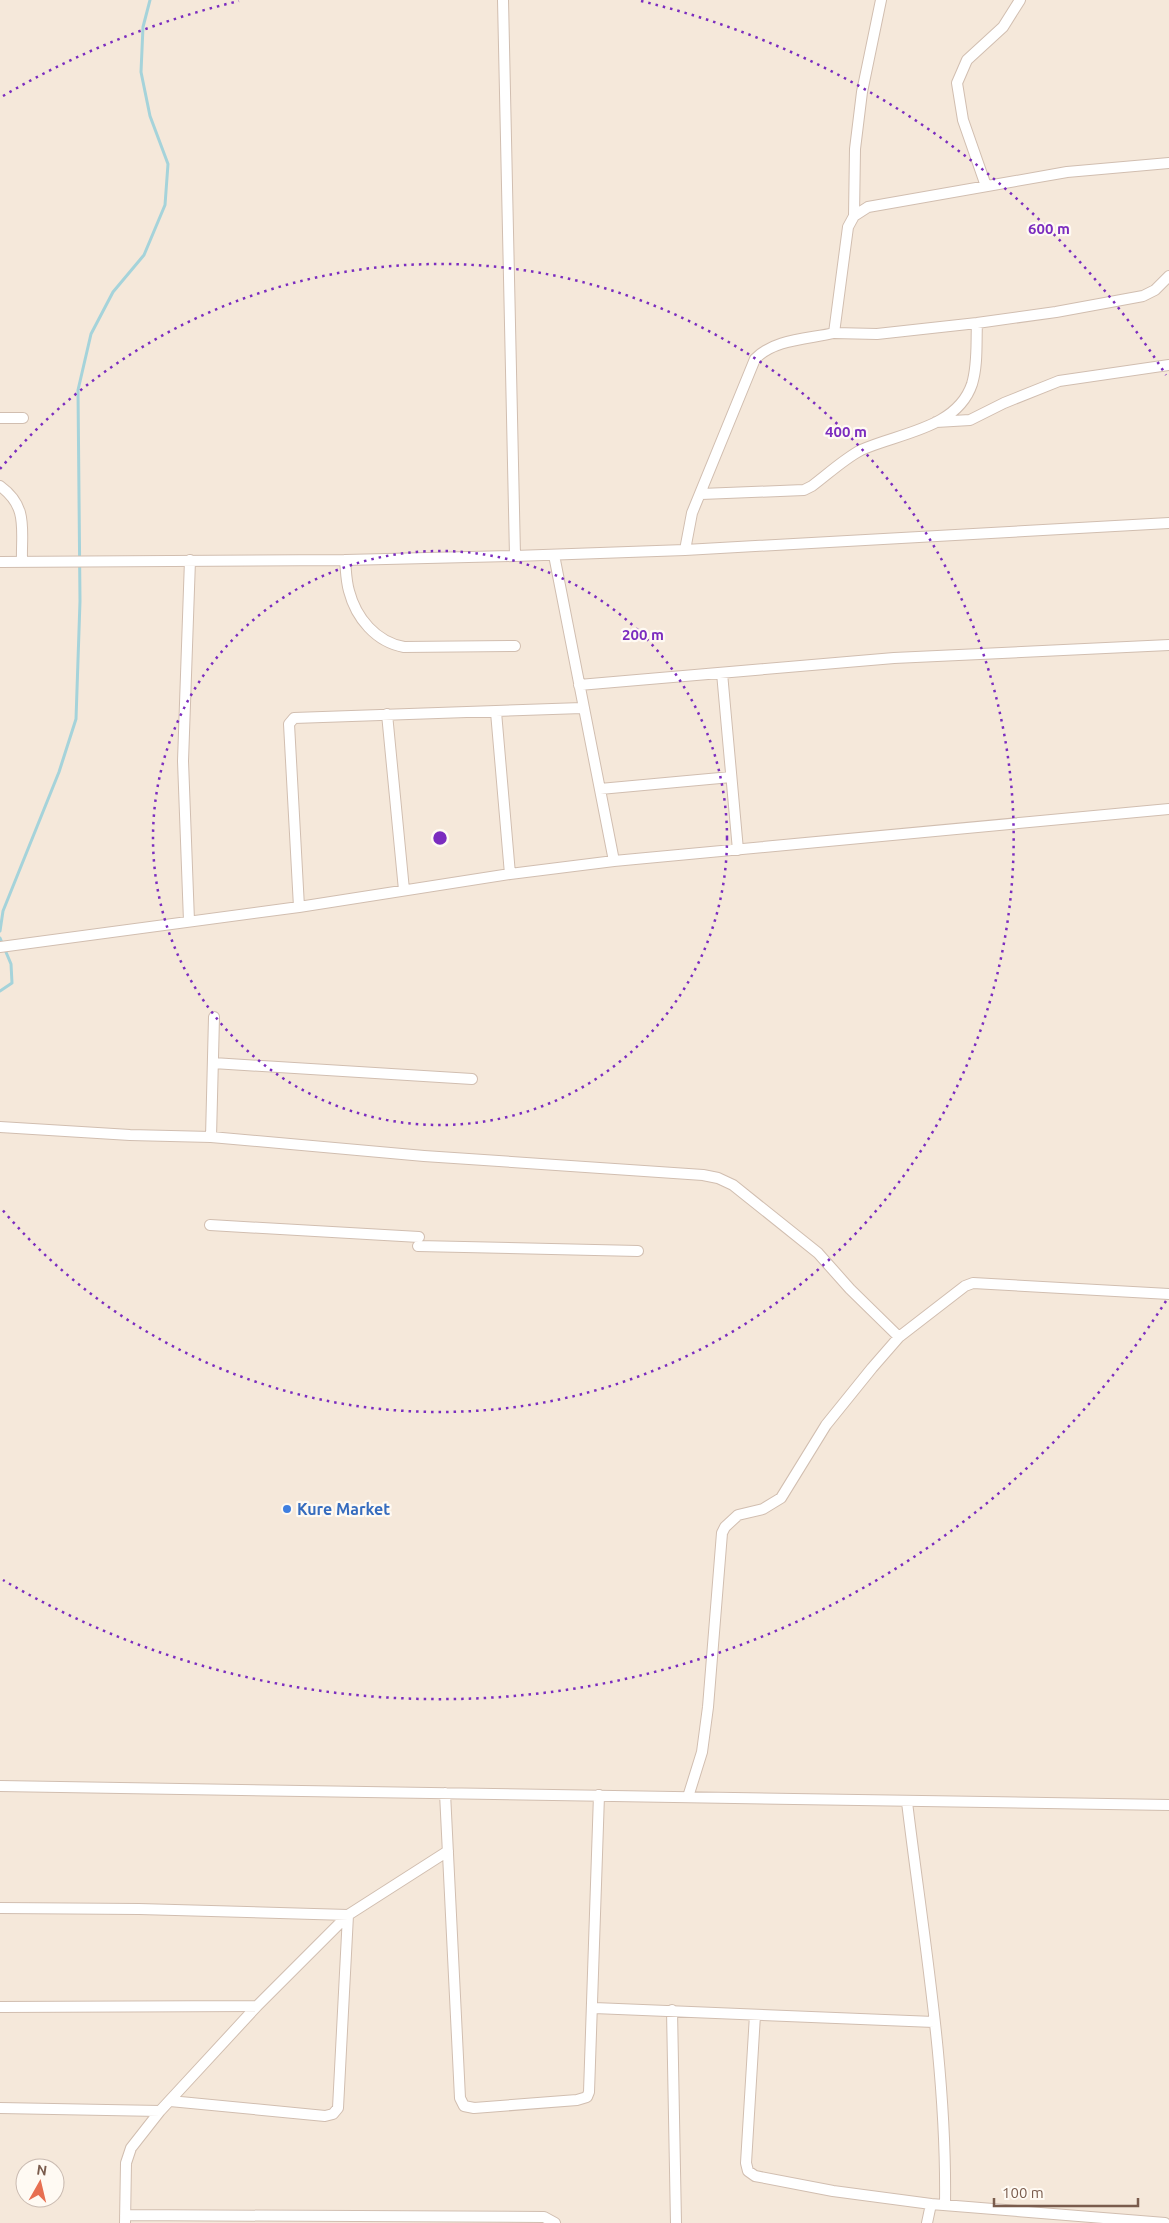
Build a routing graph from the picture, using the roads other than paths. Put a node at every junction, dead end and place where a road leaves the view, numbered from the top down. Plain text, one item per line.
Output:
1 (503, 0) edge
2 (881, 0) edge
3 (1020, 0) edge
4 (1169, 163) edge
5 (986, 186) junction
6 (854, 216) junction
7 (1169, 276) edge
8 (977, 323) junction
9 (834, 333) junction
10 (1169, 365) edge
11 (0, 418) edge
12 (22, 418) dead end
13 (936, 422) junction
14 (0, 486) edge
15 (701, 494) junction
16 (0, 498) edge
17 (14, 498) junction
18 (1169, 523) edge
19 (685, 550) junction
20 (554, 555) junction
21 (515, 556) junction
22 (190, 560) junction
23 (345, 560) junction
24 (0, 562) edge
25 (22, 562) junction
26 (1169, 644) edge
27 (515, 646) dead end
28 (722, 673) junction
29 (578, 686) junction
30 (582, 708) junction
31 (496, 712) junction
32 (387, 714) junction
33 (731, 777) junction
34 (600, 789) junction
35 (1169, 809) edge
36 (738, 850) junction
37 (614, 861) junction
38 (510, 874) junction
39 (404, 890) junction
40 (299, 907) junction
41 (188, 921) junction
42 (0, 947) edge
43 (214, 1017) dead end
44 (212, 1063) junction
45 (472, 1079) dead end
46 (0, 1127) edge
47 (210, 1137) junction
48 (210, 1225) dead end
49 (638, 1251) dead end
50 (1169, 1294) edge
51 (899, 1337) junction
52 (0, 1786) edge
53 (445, 1793) junction
54 (599, 1795) junction
55 (688, 1797) junction
56 (907, 1802) junction
57 (1169, 1805) edge
58 (448, 1851) junction
59 (0, 1908) edge
60 (348, 1915) junction
61 (256, 2006) junction
62 (0, 2007) edge
63 (594, 2008) junction
64 (672, 2010) junction
65 (755, 2015) junction
66 (934, 2022) junction
67 (170, 2101) junction
68 (0, 2108) edge
69 (160, 2111) junction
70 (931, 2204) junction
71 (945, 2205) junction
72 (125, 2219) edge
73 (405, 2220) edge
74 (440, 2220) edge
75 (555, 2223) edge
76 (676, 2223) edge
77 (927, 2223) edge
78 (1165, 2223) edge

1 - 21 street
2 - 6 street
3 - 5 street
4 - 5 street
5 - 6 street
6 - 9 street
7 - 8 street
8 - 9 street
8 - 13 street
9 - 15 street
10 - 13 street
11 - 12 street
13 - 15 street
14 - 17 street
15 - 19 street
16 - 17 street
17 - 25 street
18 - 19 street
19 - 20 street
20 - 21 street
20 - 29 street
21 - 23 street
22 - 23 street
22 - 25 street
22 - 41 street
23 - 27 street
24 - 25 street
26 - 28 street
28 - 29 street
28 - 33 street
29 - 30 street
30 - 31 street
30 - 34 street
31 - 32 street
31 - 38 street
32 - 39 street
32 - 40 street
33 - 34 street
33 - 36 street
34 - 37 street
35 - 36 street
36 - 37 street
37 - 38 street
38 - 39 street
39 - 40 street
40 - 41 street
41 - 42 street
43 - 44 street
44 - 45 street
44 - 47 street
46 - 47 street
47 - 51 street
48 - 49 street
50 - 51 street
51 - 55 street
52 - 53 street
53 - 54 street
53 - 58 street
54 - 55 street
54 - 63 street
55 - 56 street
56 - 57 street
56 - 66 street
58 - 60 street
58 - 63 street
59 - 60 street
60 - 61 street
60 - 67 street
61 - 62 street
61 - 67 street
63 - 64 street
64 - 65 street
64 - 76 street
65 - 66 street
65 - 70 street
66 - 71 street
67 - 69 street
68 - 69 street
69 - 72 street
70 - 71 street
70 - 77 street
71 - 78 street
72 - 73 street
73 - 74 street
74 - 75 street

